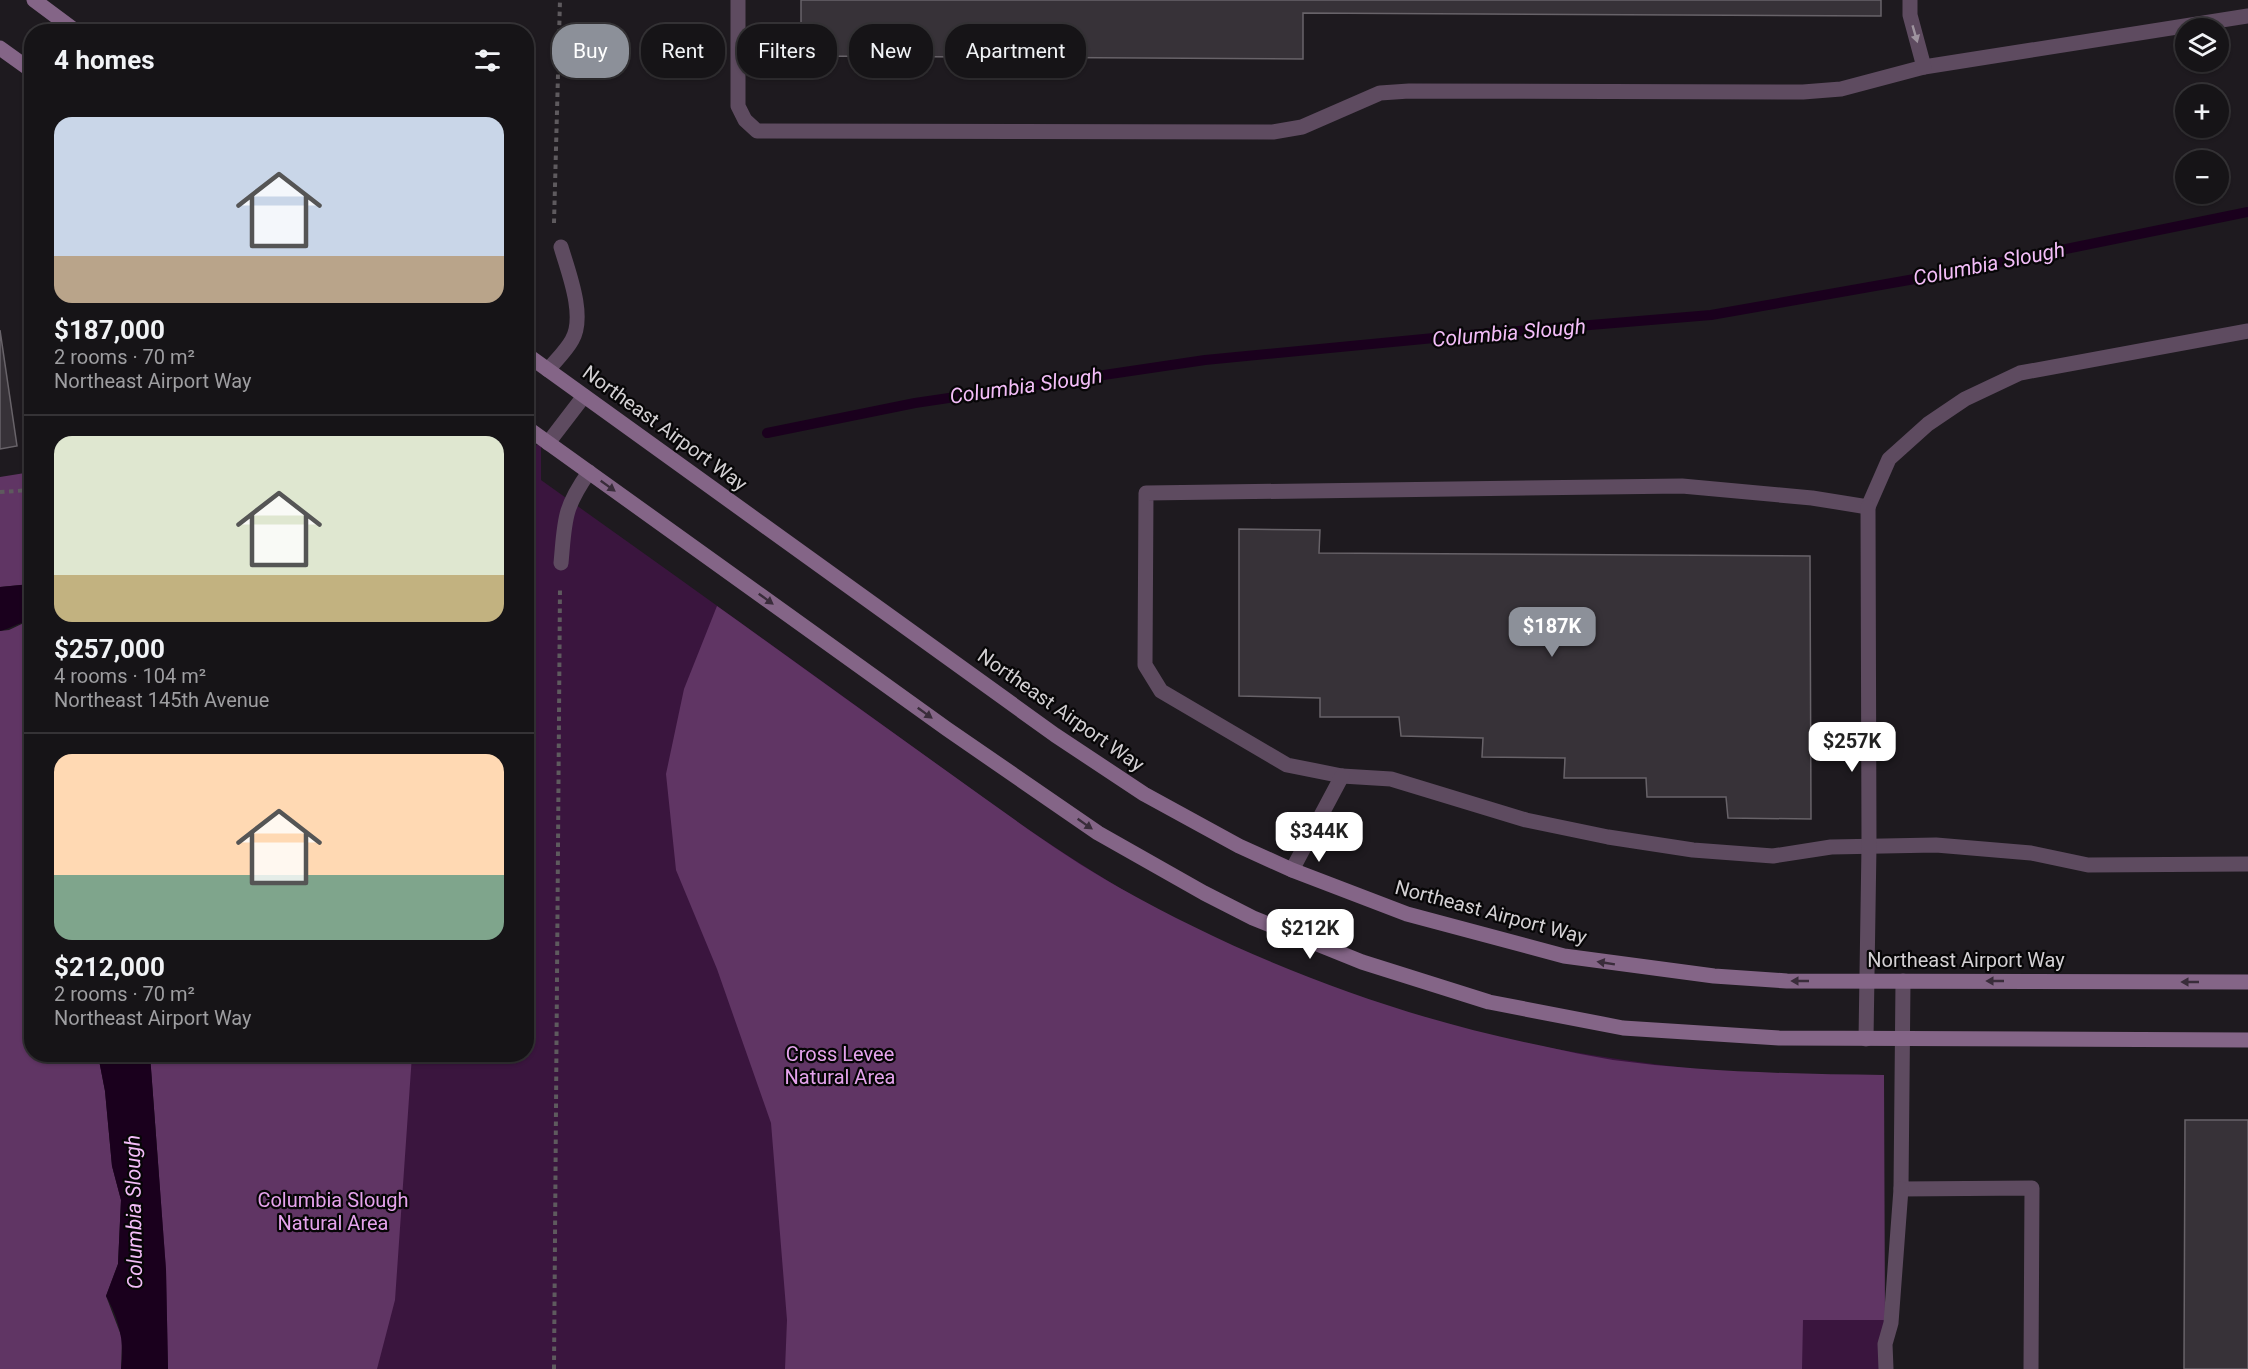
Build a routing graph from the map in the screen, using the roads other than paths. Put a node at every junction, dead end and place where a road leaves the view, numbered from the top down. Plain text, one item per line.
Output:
1 (34, 0) edge
2 (738, 0) edge
3 (1910, 0) edge
4 (2248, 16) edge
5 (66, 24) edge
6 (0, 48) edge
7 (24, 65) edge
8 (1924, 67) junction
9 (561, 247) road end
10 (2248, 331) edge
11 (534, 360) edge
12 (548, 370) junction
13 (584, 396) junction
14 (534, 433) edge
15 (548, 443) junction
16 (589, 472) junction
17 (1868, 507) junction
18 (561, 563) road end
19 (1341, 776) junction
20 (1869, 846) junction
21 (2248, 864) edge
22 (1292, 870) junction
23 (1867, 981) junction
24 (1903, 981) junction
25 (2248, 982) edge
26 (1866, 1039) junction
27 (1902, 1039) junction
28 (2248, 1040) edge
29 (1900, 1189) junction
30 (1886, 1369) edge
31 (2031, 1369) edge

1 - 5 main road
2 - 8 street
3 -> 8 street
4 - 8 street
6 - 7 main road
9 - 12 street
10 - 17 street
11 - 12 main road, Northeast Airport Way
12 - 13 main road, Northeast Airport Way
13 - 15 street
13 - 22 main road, Northeast Airport Way
14 - 15 main road
15 - 16 main road
16 - 18 street
16 -> 26 main road
17 - 19 street
17 - 20 street
19 - 20 street
19 - 22 street
20 - 21 street
20 - 23 street
23 -> 22 main road, Northeast Airport Way
23 - 24 main road, Northeast Airport Way
23 - 26 street
25 -> 24 main road, Northeast Airport Way
24 - 27 street
26 - 27 main road
27 - 28 main road
27 - 29 street
29 - 30 street
29 - 31 street

